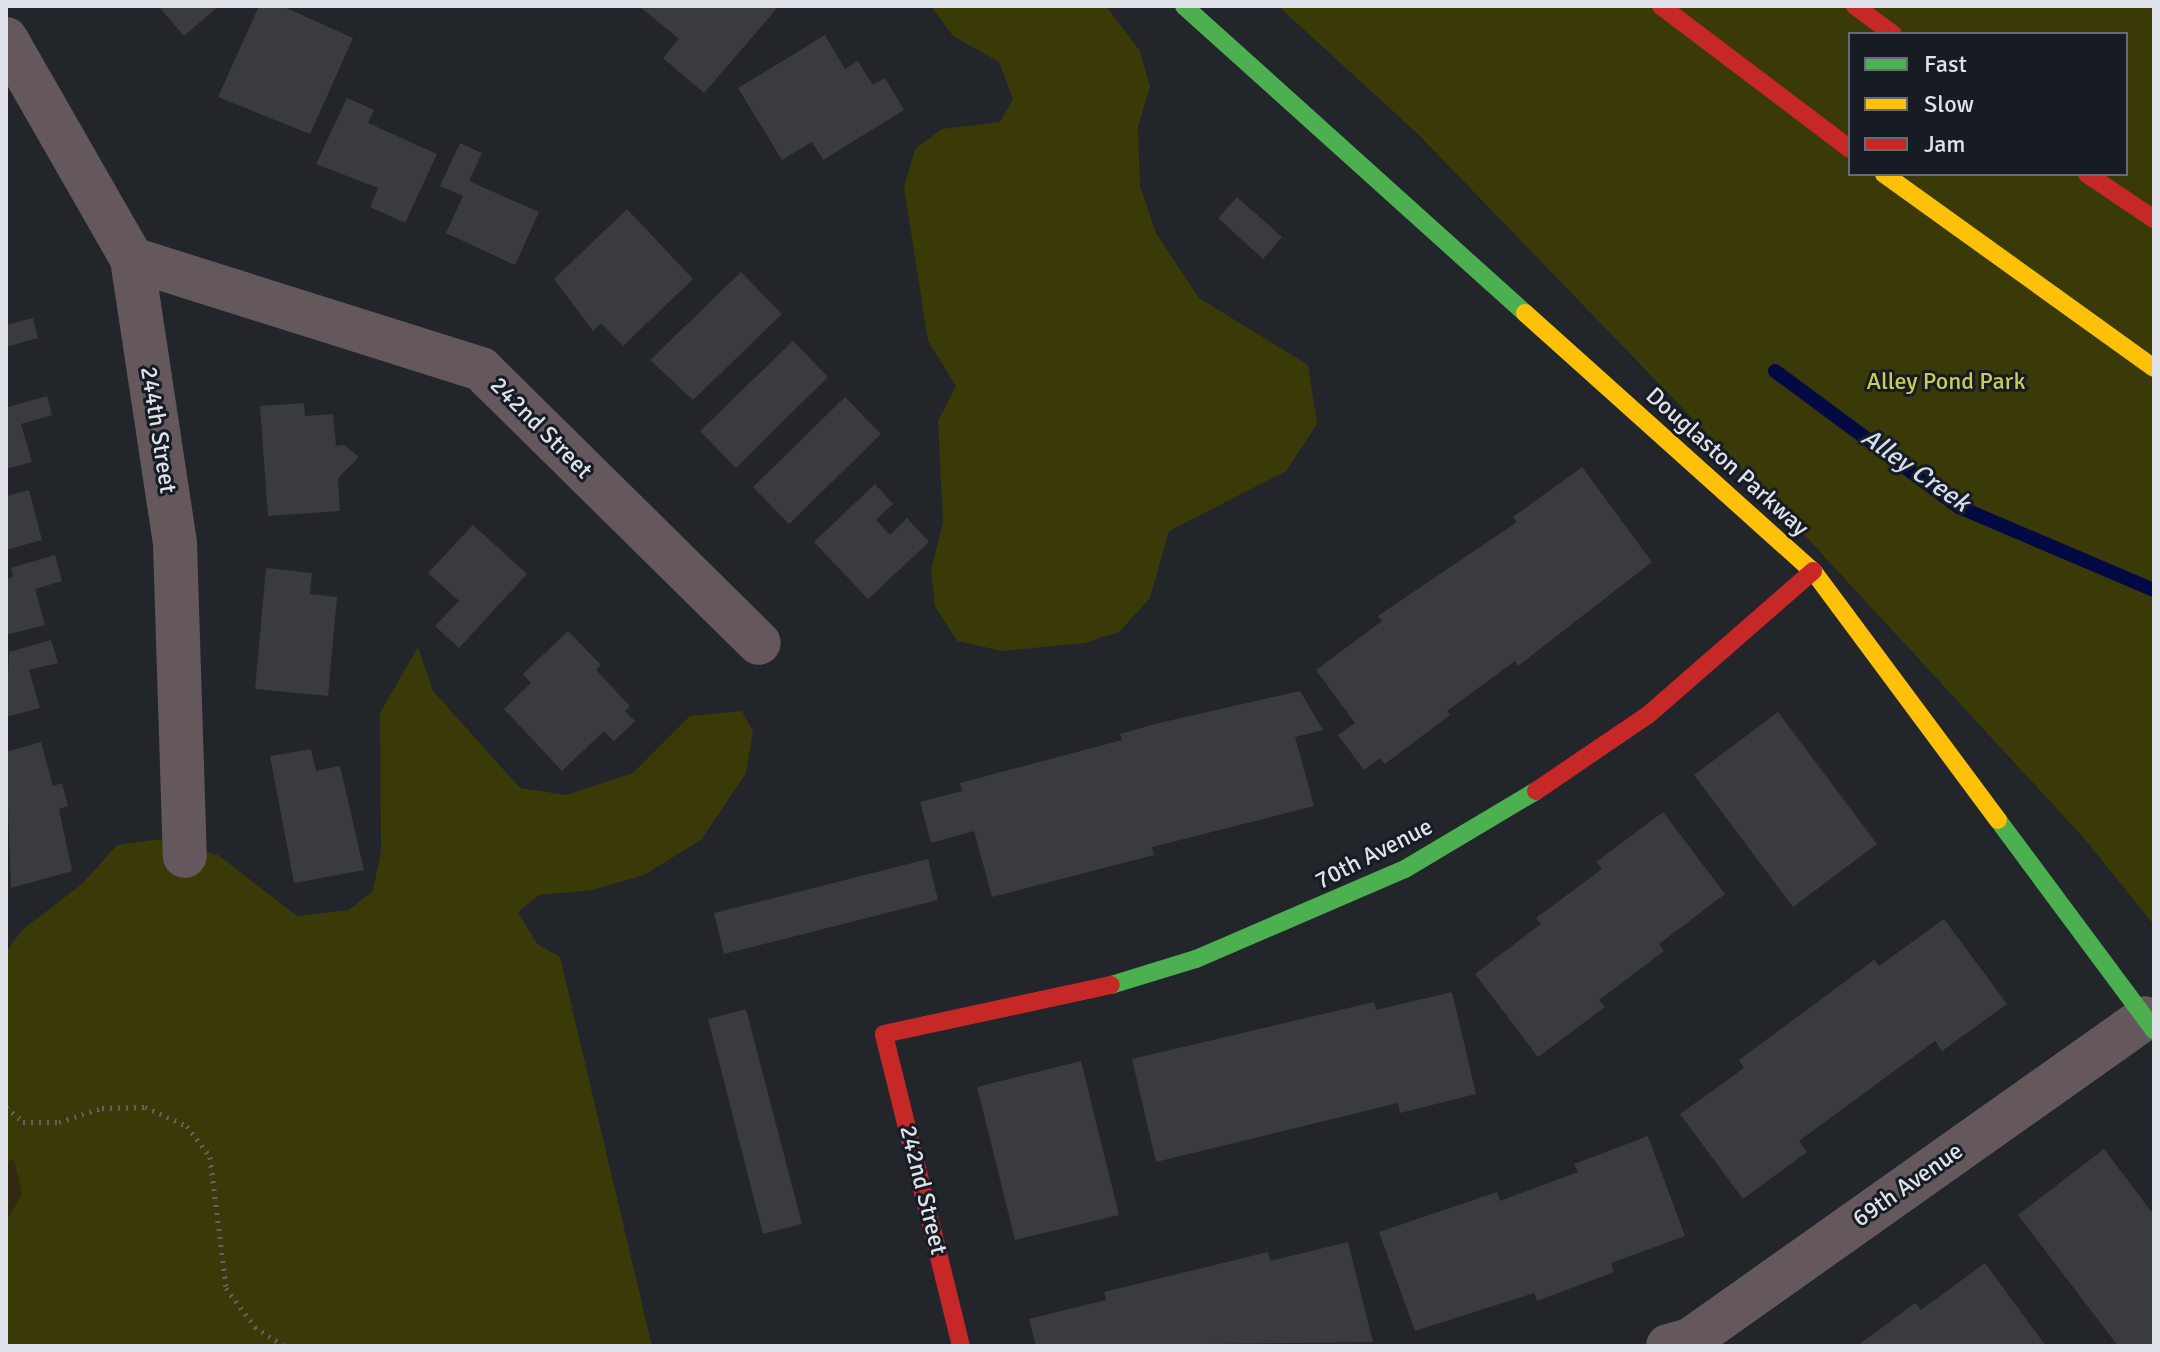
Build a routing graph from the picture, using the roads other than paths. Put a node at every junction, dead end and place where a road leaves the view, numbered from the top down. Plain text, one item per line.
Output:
1 (1184, 6) edge
2 (1661, 6) edge
3 (1855, 6) edge
4 (1890, 32) edge
5 (6, 39) edge
6 (1848, 147) edge
7 (1887, 176) edge
8 (2090, 176) edge
9 (2154, 219) edge
10 (132, 259) junction
11 (2154, 368) edge
12 (1813, 571) junction
13 (759, 643) dead end
14 (185, 856) dead end
15 (2150, 1024) edge
16 (884, 1034) joint
17 (961, 1346) edge
18 (1668, 1346) edge

1 - 12 main road, Douglaston Parkway
2 - 6 main road
3 - 4 main road
5 - 10 street, 244th Street
7 - 11 main road
8 - 9 main road
10 - 13 street, 242nd Street
10 - 14 street, 244th Street
12 - 15 main road, Douglaston Parkway
12 - 16 main road, 70th Avenue
15 - 18 street, 69th Avenue
16 - 17 main road, 242nd Street

